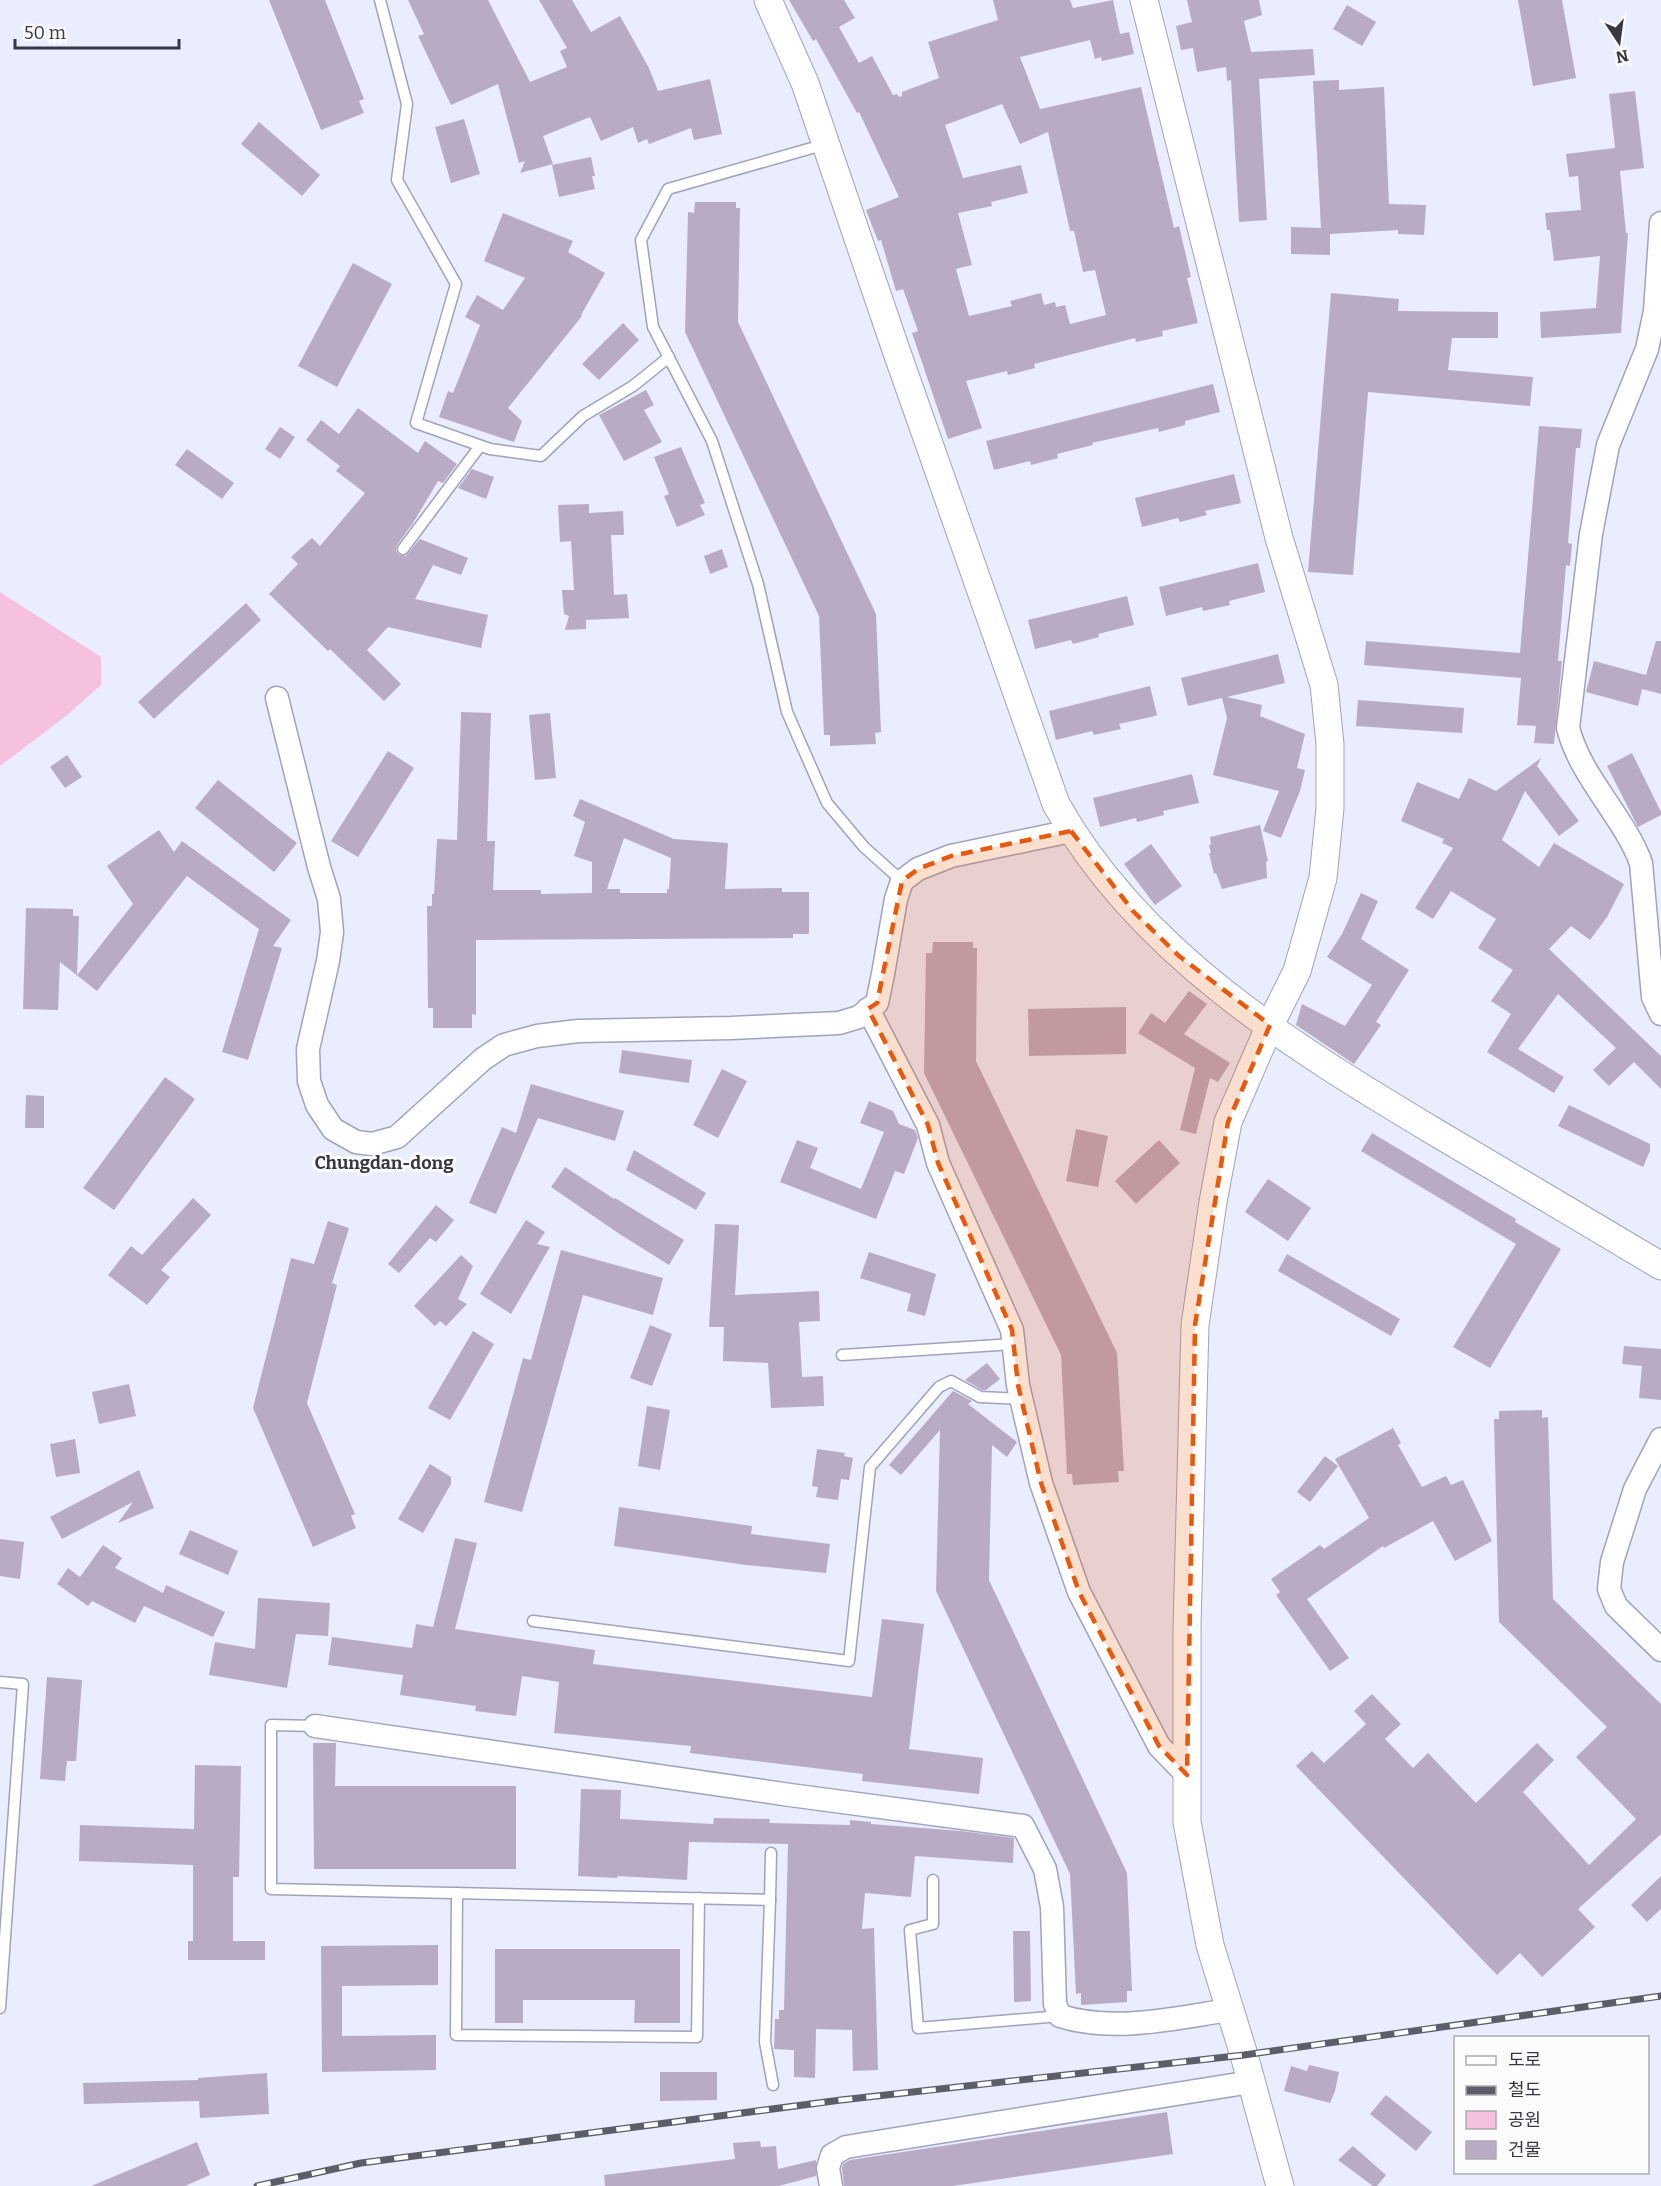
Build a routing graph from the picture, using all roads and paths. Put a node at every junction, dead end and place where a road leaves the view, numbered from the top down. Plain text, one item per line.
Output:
1 (380, 0) edge
2 (768, 0) edge
3 (1144, 0) edge
4 (826, 144) junction
5 (1661, 223) edge
6 (669, 357) junction
7 (480, 446) junction
8 (403, 549) dead end
9 (277, 698) dead end
10 (1071, 831) junction
11 (902, 881) junction
12 (868, 1009) junction
13 (1661, 1014) edge
14 (1270, 1025) junction
15 (1661, 1266) edge
16 (1014, 1344) junction
17 (842, 1355) dead end
18 (1022, 1399) junction
19 (1661, 1439) edge
20 (533, 1621) dead end
21 (1661, 1650) edge
22 (0, 1682) edge
23 (315, 1726) joint
24 (1187, 1774) junction
25 (771, 1853) dead end
26 (933, 1880) dead end
27 (457, 1893) junction
28 (699, 1898) junction
29 (770, 1900) junction
30 (0, 2008) edge
31 (1230, 2010) junction
32 (1060, 2016) junction
33 (1251, 2082) junction
34 (773, 2085) dead end
35 (831, 2186) edge
36 (1280, 2186) edge

1 - 7 lane
2 - 4 street
3 - 14 street
4 - 6 lane
4 - 10 street
5 - 13 street
6 - 7 lane
6 - 11 lane
7 - 8 lane
9 - 12 street
10 - 11 street
10 - 14 street
11 - 12 street
12 - 16 street
14 - 15 street
14 - 24 street
16 - 17 lane
16 - 18 street
18 - 20 lane
18 - 24 street
19 - 21 street
22 - 30 lane
23 - 27 lane
23 - 32 street
24 - 31 street
25 - 29 lane
26 - 32 lane
27 - 28 lane
27 - 28 lane
28 - 29 lane
29 - 34 lane
31 - 32 street
31 - 33 street
33 - 35 street
33 - 36 street

